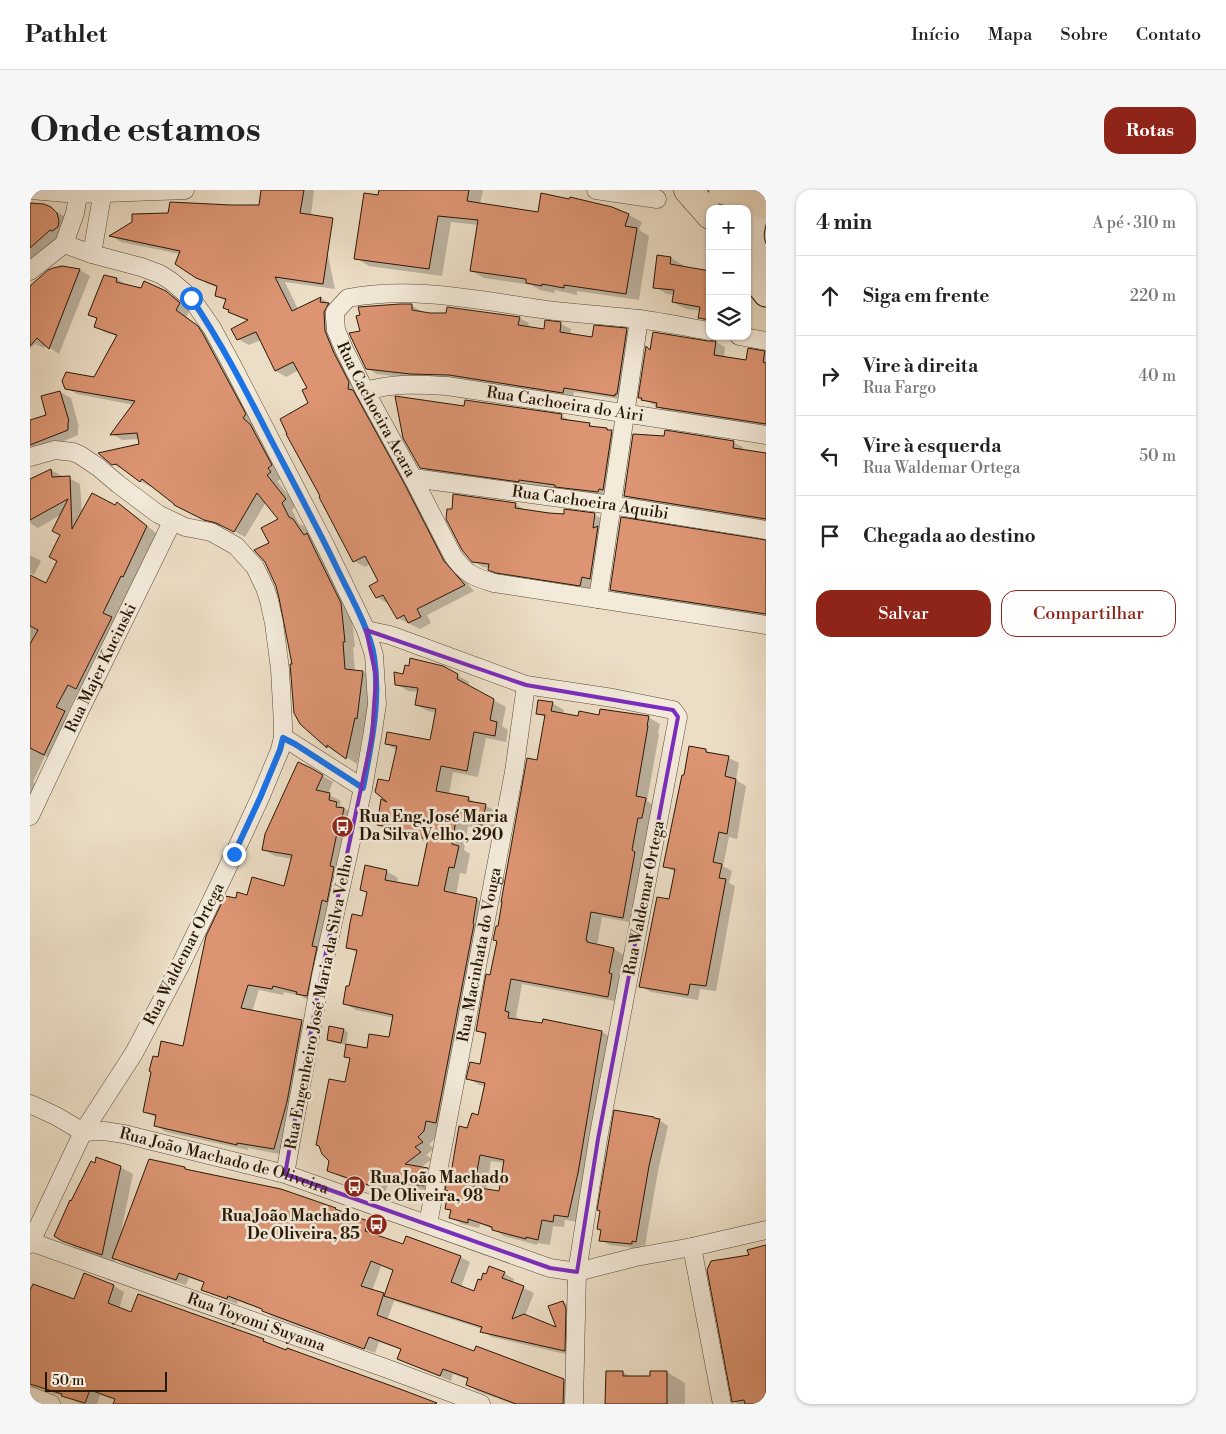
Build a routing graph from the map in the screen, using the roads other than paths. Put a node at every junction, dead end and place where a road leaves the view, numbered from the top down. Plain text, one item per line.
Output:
1 (30, 190) edge
2 (185, 190) edge
3 (596, 190) edge
4 (688, 190) edge
5 (723, 190) edge
6 (79, 192) edge
7 (103, 192) edge
8 (763, 199) edge
9 (657, 200) dead end
10 (720, 205) edge
11 (706, 210) edge
12 (64, 244) junction
13 (92, 254) junction
14 (766, 268) edge
15 (30, 271) edge
16 (751, 275) edge
17 (766, 294) edge
18 (639, 319) junction
19 (706, 330) edge
20 (751, 338) edge
21 (766, 341) edge
22 (365, 391) junction
23 (626, 414) junction
24 (766, 435) edge
25 (30, 457) edge
26 (413, 478) junction
27 (612, 505) junction
28 (172, 522) junction
29 (766, 530) edge
30 (598, 599) junction
31 (766, 625) edge
32 (366, 630) junction
33 (526, 685) junction
34 (283, 738) junction
35 (363, 788) junction
36 (31, 811) edge
37 (30, 1104) edge
38 (83, 1132) junction
39 (285, 1174) junction
40 (428, 1224) junction
41 (766, 1230) edge
42 (30, 1243) edge
43 (692, 1247) junction
44 (577, 1272) junction
45 (30, 1396) edge
46 (51, 1404) edge
47 (482, 1404) edge
48 (574, 1404) edge
49 (722, 1404) edge

1 - 6 street
2 - 7 street
3 - 9 street
4 - 11 main road
5 - 8 main road
5 - 10 main road
6 - 7 street
6 - 12 street
7 - 13 street
8 - 14 main road
12 - 13 street, Rua Engenheiro José Maria da Silva Velho
12 - 15 street
13 - 32 street, Rua Engenheiro José Maria da Silva Velho
16 - 17 main road
18 - 19 street, Rua Cachoeira Acara
18 - 22 street, Rua Cachoeira Acara
18 - 23 street
20 - 21 street
22 - 23 street, Rua Cachoeira do Airi
22 - 26 street, Rua Cachoeira Acara
23 - 24 street, Rua Cachoeira do Airi
23 - 27 street
25 - 28 street, Rua Waldemar Ortega
26 - 27 street, Rua Cachoeira Aquibi
26 - 30 street, Rua Cachoeira Acara
27 - 29 street, Rua Cachoeira Aquibi
27 - 30 street
28 - 34 street, Rua Waldemar Ortega
28 - 36 street, Rua Majer Kucinski
30 - 31 street, Rua Cachoeira Acara
32 - 33 street, Rua Waldemar Ortega
32 - 35 street, Rua Engenheiro José Maria da Silva Velho
33 - 40 street, Rua Macinhata do Vouga
33 - 44 street, Rua Waldemar Ortega
34 - 35 street
34 - 38 street, Rua Waldemar Ortega
35 - 39 street, Rua Engenheiro José Maria da Silva Velho
37 - 38 street
38 - 39 street, Rua João Machado de Oliveira
38 - 42 street, Rua Waldemar Ortega
39 - 40 street, Rua João Machado de Oliveira
40 - 44 street, Rua João Machado de Oliveira
41 - 43 street, Rua João Machado de Oliveira
42 - 47 street, Rua Toyomi Suyama
43 - 44 street, Rua João Machado de Oliveira
43 - 49 street
44 - 48 street, Rua Waldemar Ortega
45 - 46 street

